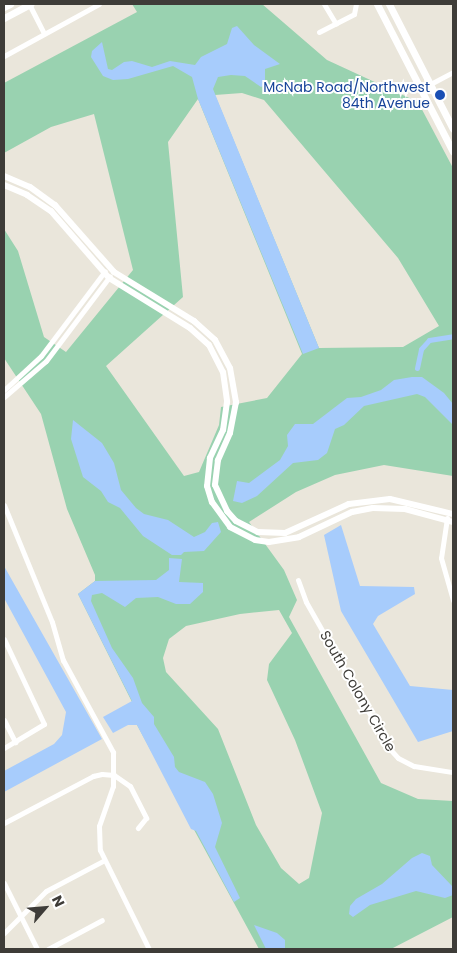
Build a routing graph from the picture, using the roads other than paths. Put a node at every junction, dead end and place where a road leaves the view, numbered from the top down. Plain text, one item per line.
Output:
1 (10, 4) edge
2 (30, 4) edge
3 (99, 4) edge
4 (324, 4) edge
5 (356, 4) edge
6 (377, 4) edge
7 (389, 4) edge
8 (4, 7) edge
9 (4, 18) edge
10 (336, 24) junction
11 (319, 32) dead end
12 (44, 33) junction
13 (4, 56) edge
14 (453, 72) edge
15 (430, 84) junction
16 (420, 89) junction
17 (453, 129) edge
18 (453, 152) edge
19 (4, 176) edge
20 (4, 185) edge
21 (109, 266) junction
22 (114, 272) junction
23 (106, 276) junction
24 (4, 390) edge
25 (4, 397) edge
26 (4, 504) edge
27 (451, 513) edge
28 (450, 521) edge
29 (280, 533) junction
30 (290, 540) junction
31 (298, 580) dead end
32 (453, 600) edge
33 (4, 639) edge
34 (4, 720) edge
35 (15, 742) junction
36 (4, 748) edge
37 (453, 772) edge
38 (114, 775) junction
39 (4, 823) edge
40 (138, 828) dead end
41 (103, 861) junction
42 (4, 883) edge
43 (21, 917) junction
44 (102, 920) dead end
45 (4, 933) edge
46 (37, 949) edge
47 (48, 949) edge
48 (148, 949) edge

1 - 8 main road
2 - 9 main road
2 - 12 street
3 - 12 street
4 - 10 street
5 - 10 street
6 - 16 main road
7 - 15 main road
10 - 11 street
12 - 13 street
14 - 15 street
15 - 16 street
15 - 17 main road
16 - 18 main road
19 - 21 street
20 - 23 street
21 - 22 street
21 - 23 street
22 - 23 street
22 - 29 street
23 - 24 street
23 - 25 street
23 - 30 street
26 - 38 street
27 - 28 street
27 - 29 street
28 - 30 street
28 - 32 street
29 - 30 street
31 - 37 street, South Colony Circle
33 - 35 street
34 - 35 street
35 - 36 street
38 - 39 street
38 - 40 street
38 - 41 street
41 - 43 street
41 - 48 street
42 - 43 street
43 - 45 street
43 - 46 street
44 - 47 street

